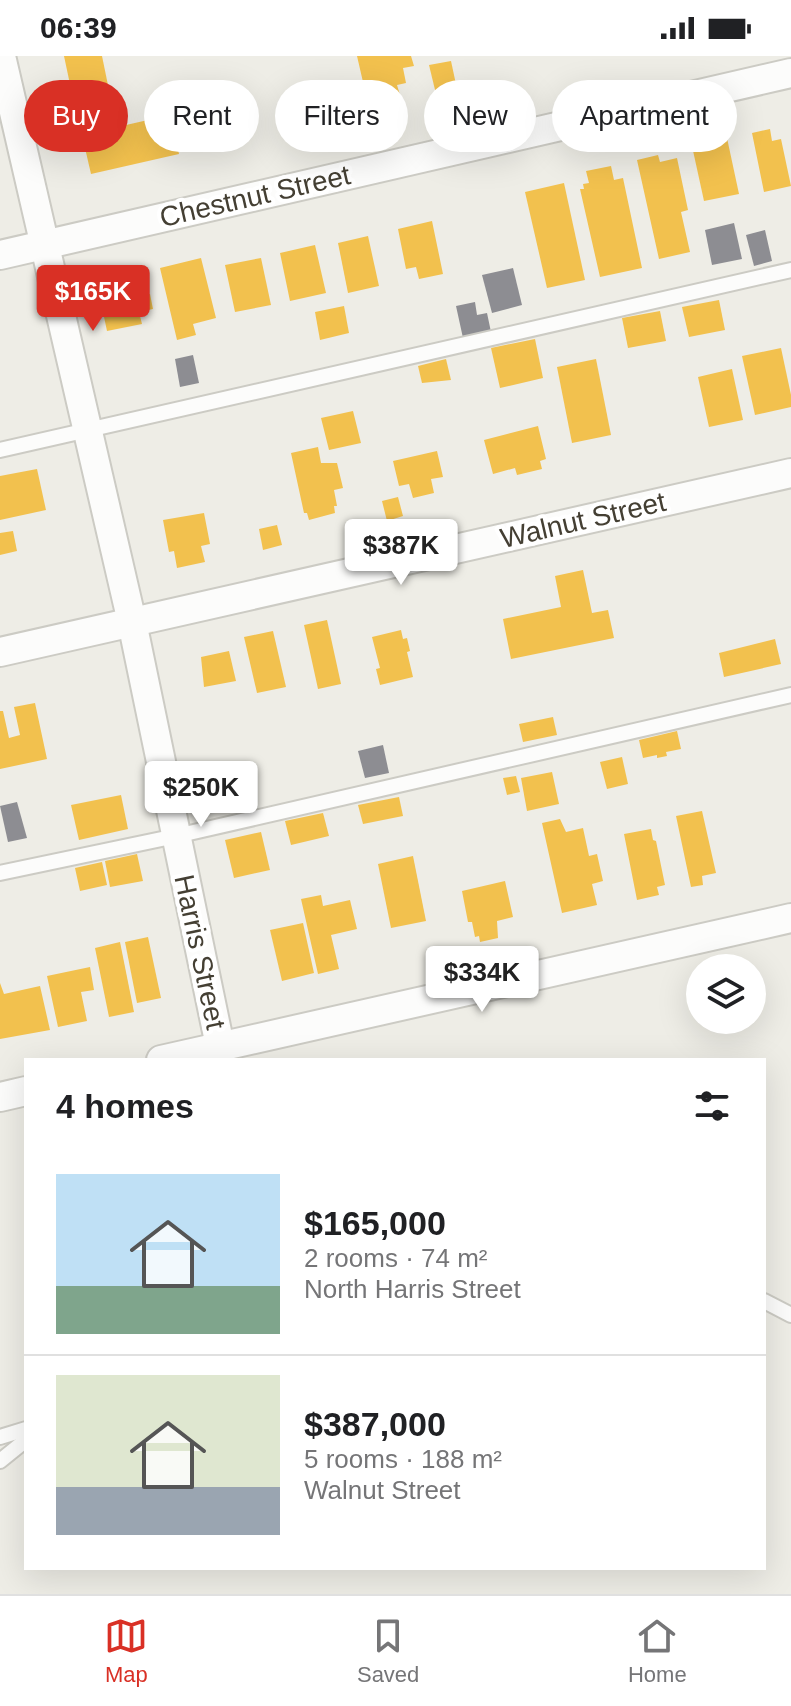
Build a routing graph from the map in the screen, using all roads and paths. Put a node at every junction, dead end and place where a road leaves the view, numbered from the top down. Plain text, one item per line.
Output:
1 (1, 56) edge
2 (791, 73) edge
3 (46, 244) junction
4 (0, 255) edge
5 (791, 270) edge
6 (88, 430) junction
7 (0, 450) edge
8 (791, 473) edge
9 (132, 622) junction
10 (0, 652) edge
11 (791, 695) edge
12 (176, 836) junction
13 (0, 873) edge
14 (791, 918) edge
15 (220, 1046) junction
16 (169, 1058) edge
17 (24, 1091) edge
18 (0, 1097) edge
19 (766, 1302) edge
20 (791, 1315) edge
21 (24, 1430) edge
22 (0, 1437) edge
23 (24, 1442) edge
24 (0, 1461) edge

1 - 3 street, Harris Street
2 - 3 street, Chestnut Street
3 - 4 street, Chestnut Street
3 - 6 street, Harris Street
5 - 6 lane
6 - 7 lane
6 - 9 street, Harris Street
8 - 9 street, Walnut Street
9 - 10 street, Walnut Street
9 - 12 street, Harris Street
11 - 12 lane
12 - 13 lane
12 - 15 street, Harris Street
14 - 15 street
15 - 16 street
17 - 18 street
19 - 20 lane
21 - 22 lane
23 - 24 lane

